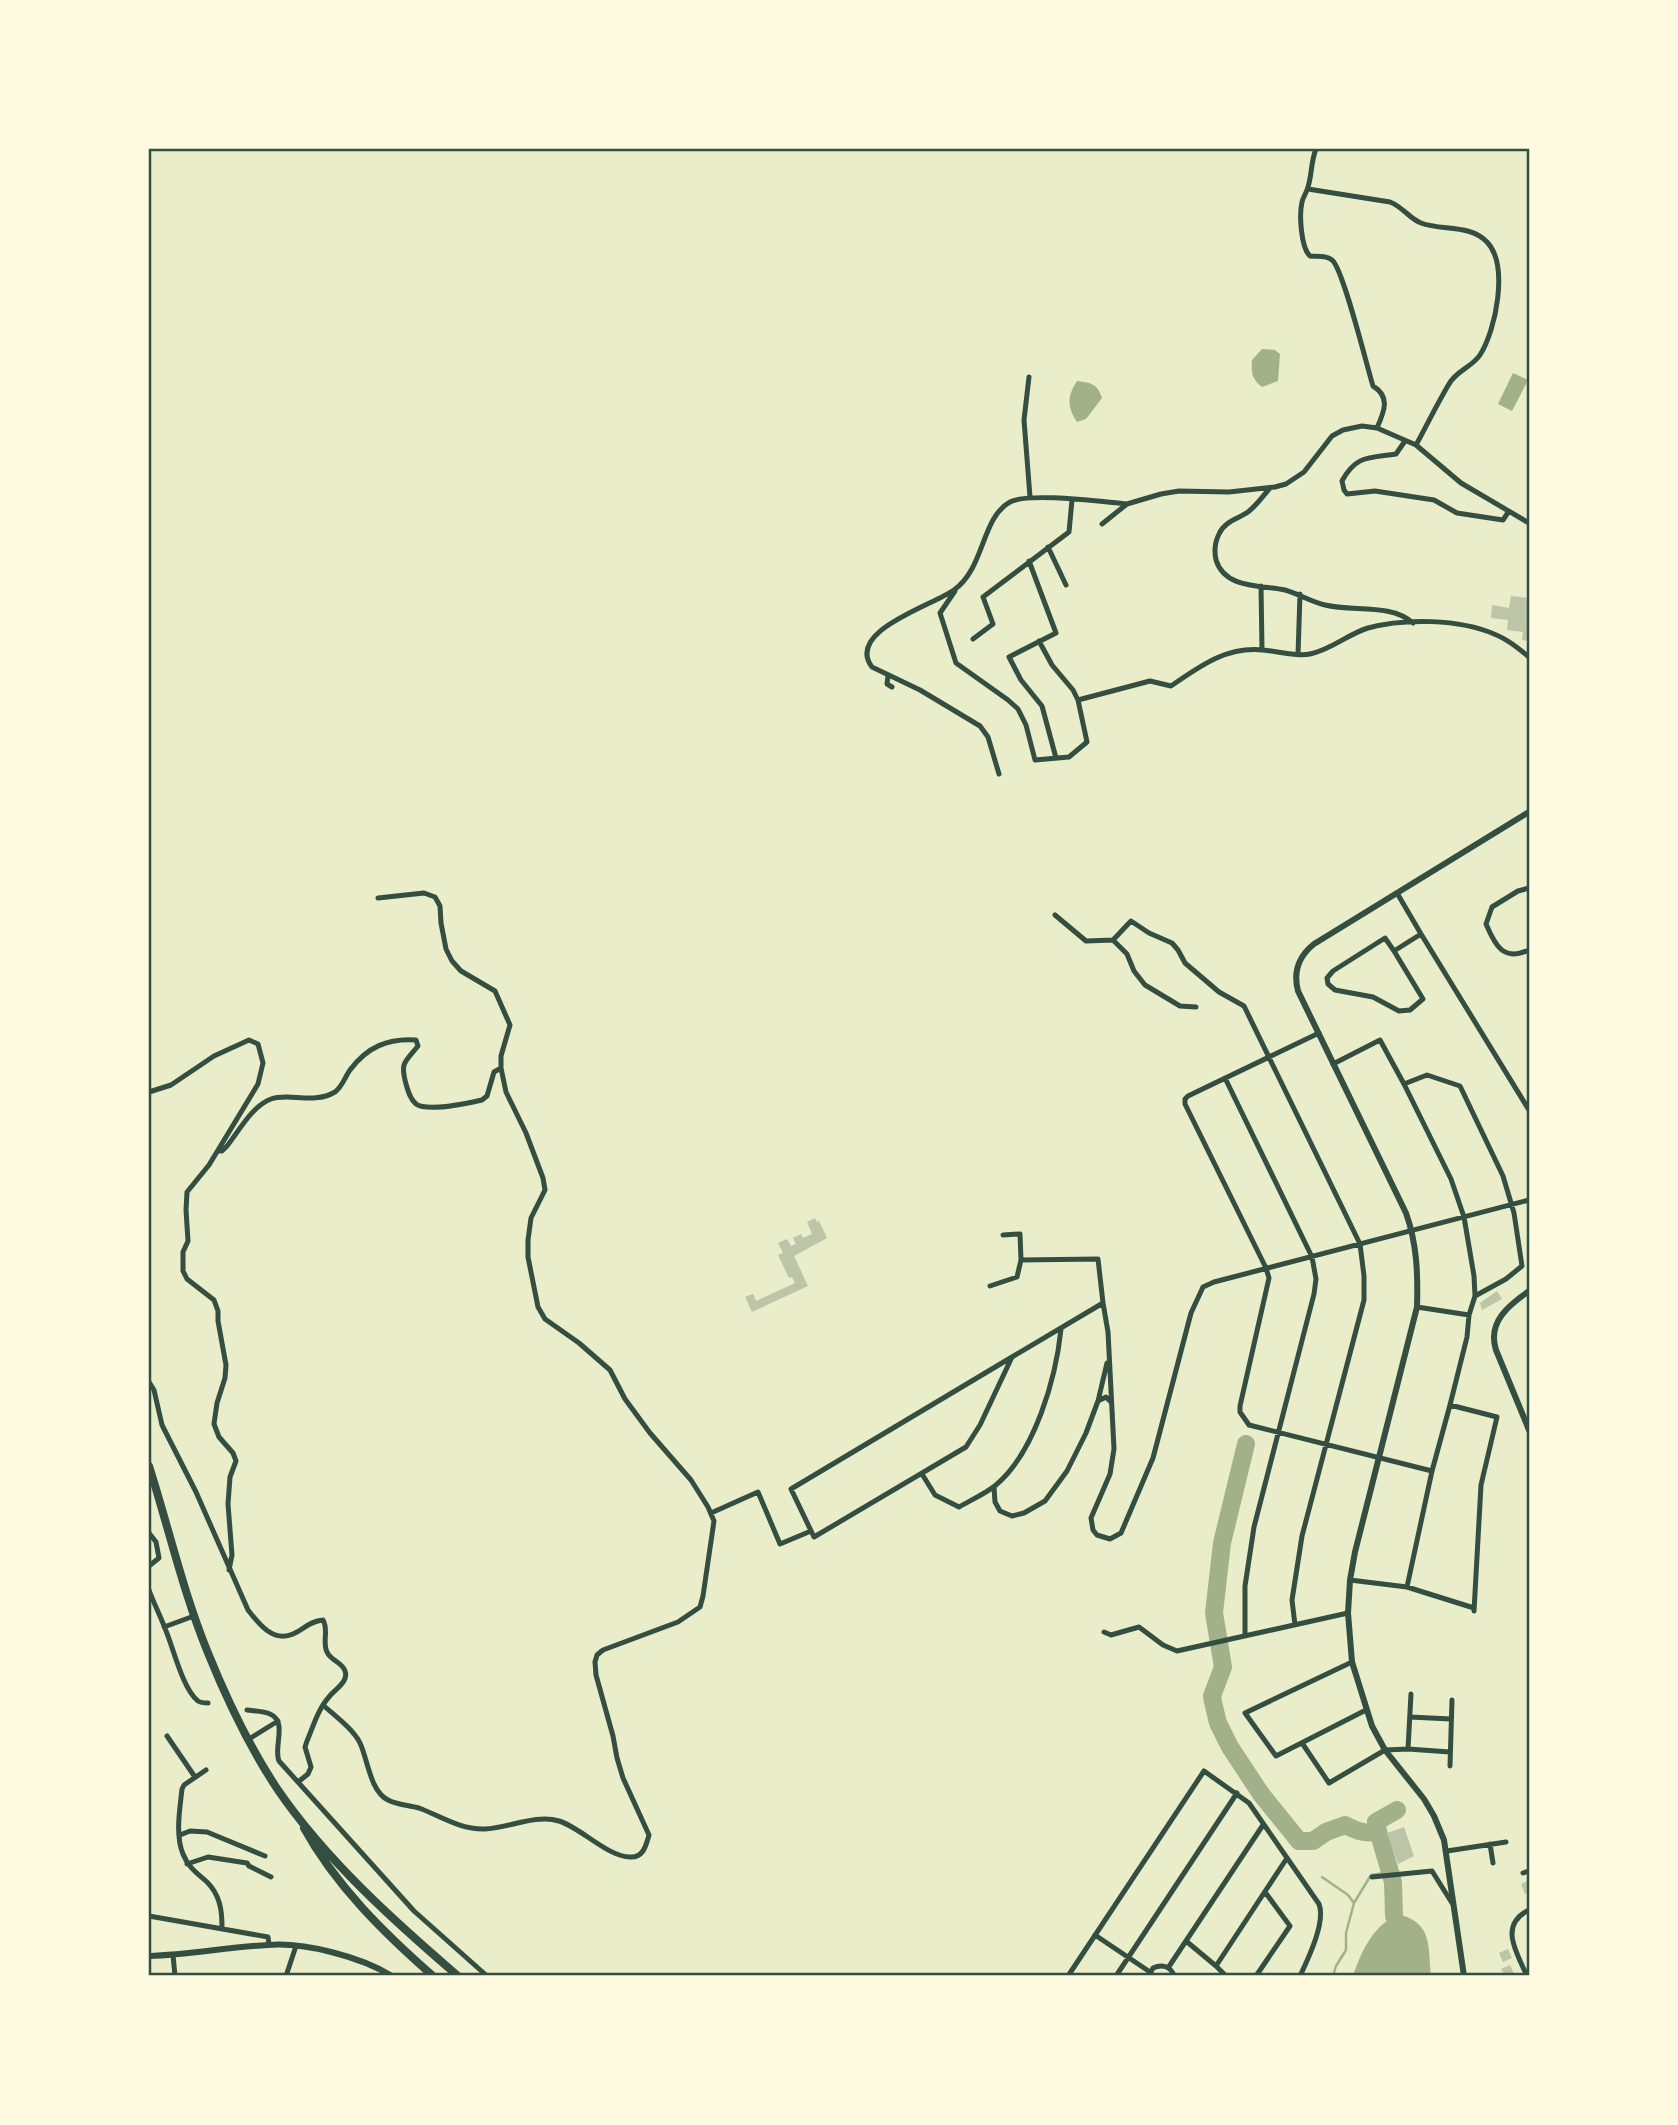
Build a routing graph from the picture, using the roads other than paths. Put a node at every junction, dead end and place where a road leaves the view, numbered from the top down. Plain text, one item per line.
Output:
1 (1316, 149) edge
2 (1308, 188) junction
3 (1029, 377) dead end
4 (1377, 428) junction
5 (1405, 441) junction
6 (1416, 445) junction
7 (1270, 488) junction
8 (1030, 497) junction
9 (1072, 500) junction
10 (1127, 504) junction
11 (1509, 511) junction
12 (1529, 523) edge
13 (1102, 524) dead end
14 (1048, 547) junction
15 (1029, 561) junction
16 (1066, 585) dead end
17 (959, 586) junction
18 (1261, 586) junction
19 (1300, 594) junction
20 (1413, 622) junction
21 (973, 639) dead end
22 (1040, 641) junction
23 (1262, 650) junction
24 (1298, 655) junction
25 (1529, 657) edge
26 (888, 676) junction
27 (892, 687) dead end
28 (1078, 700) junction
29 (1056, 758) junction
30 (999, 774) dead end
31 (1529, 812) edge
32 (1529, 887) edge
33 (1397, 893) junction
34 (377, 898) dead end
35 (1055, 915) dead end
36 (1420, 934) junction
37 (1113, 940) junction
38 (1529, 950) edge
39 (1394, 951) junction
40 (1196, 1007) dead end
41 (1318, 1033) junction
42 (1269, 1056) junction
43 (1334, 1064) junction
44 (501, 1068) junction
45 (1225, 1078) junction
46 (1404, 1084) junction
47 (149, 1092) edge
48 (1529, 1110) edge
49 (218, 1151) junction
50 (1529, 1200) edge
51 (1512, 1205) junction
52 (1464, 1217) junction
53 (1412, 1231) junction
54 (1003, 1235) dead end
55 (1360, 1244) junction
56 (1312, 1257) junction
57 (1021, 1260) junction
58 (1266, 1268) junction
59 (990, 1286) dead end
60 (1529, 1291) edge
61 (1475, 1296) junction
62 (1103, 1303) junction
63 (1417, 1307) junction
64 (1469, 1315) junction
65 (1060, 1329) junction
66 (1109, 1350) junction
67 (1012, 1357) junction
68 (149, 1382) edge
69 (1098, 1401) junction
70 (1111, 1402) junction
71 (1450, 1405) junction
72 (1529, 1430) edge
73 (1279, 1433) junction
74 (1326, 1445) junction
75 (1378, 1458) junction
76 (149, 1466) edge
77 (1432, 1471) junction
78 (922, 1474) junction
79 (994, 1487) junction
80 (1000, 1511) junction
81 (711, 1513) junction
82 (997, 1519) dead end
83 (811, 1531) junction
84 (149, 1533) edge
85 (149, 1566) edge
86 (229, 1570) junction
87 (1350, 1580) junction
88 (1407, 1587) junction
89 (149, 1590) edge
90 (1348, 1613) junction
91 (194, 1616) junction
92 (1295, 1625) junction
93 (164, 1627) junction
94 (1104, 1632) dead end
95 (1245, 1636) junction
96 (1352, 1662) junction
97 (1411, 1694) dead end
98 (1452, 1700) dead end
99 (208, 1703) dead end
100 (323, 1705) junction
101 (247, 1710) dead end
102 (1366, 1710) junction
103 (1410, 1717) junction
104 (1451, 1719) junction
105 (278, 1721) junction
106 (167, 1736) dead end
107 (249, 1739) junction
108 (1302, 1743) junction
109 (1408, 1749) junction
110 (1385, 1750) junction
111 (1450, 1752) junction
112 (1450, 1766) dead end
113 (206, 1770) dead end
114 (195, 1777) junction
115 (298, 1782) junction
116 (1237, 1793) junction
117 (296, 1814) junction
118 (1263, 1825) junction
119 (180, 1835) junction
120 (1506, 1842) dead end
121 (1490, 1844) junction
122 (1447, 1851) junction
123 (265, 1856) dead end
124 (1287, 1858) junction
125 (1493, 1863) dead end
126 (187, 1864) junction
127 (271, 1877) dead end
128 (1372, 1877) dead end
129 (1265, 1892) junction
130 (1454, 1906) junction
131 (1529, 1910) edge
132 (149, 1916) edge
133 (222, 1927) junction
134 (1096, 1935) junction
135 (1186, 1941) junction
136 (269, 1945) junction
137 (296, 1945) junction
138 (173, 1955) junction
139 (149, 1956) edge
140 (1128, 1958) junction
141 (1216, 1966) junction
142 (1168, 1968) junction
143 (1149, 1974) edge
144 (175, 1976) edge
145 (286, 1976) edge
146 (393, 1976) edge
147 (433, 1976) edge
148 (458, 1976) edge
149 (486, 1976) edge
150 (1068, 1976) edge
151 (1116, 1976) edge
152 (1174, 1976) edge
153 (1226, 1976) edge
154 (1256, 1976) edge
155 (1300, 1976) edge
156 (1464, 1976) edge
157 (1527, 1976) edge

1 - 2 street
2 - 4 street
2 - 6 street
3 - 8 street
4 - 5 street
4 - 7 street
5 - 6 street
5 - 11 street
6 - 11 street
7 - 10 street
7 - 18 street
8 - 9 street
8 - 17 street
9 - 10 street
9 - 14 street
10 - 13 street
11 - 12 street
14 - 15 street
14 - 16 street
15 - 21 street
15 - 22 street
17 - 26 street
17 - 29 street
18 - 19 street
18 - 23 street
19 - 20 street
19 - 24 street
20 - 24 street
20 - 25 street
22 - 28 street
22 - 29 street
23 - 24 street
23 - 28 street
26 - 27 street
26 - 30 street
28 - 29 street
31 - 33 street
32 - 38 street
33 - 36 street
33 - 41 street
34 - 44 street
35 - 37 street
36 - 39 street
36 - 48 street
37 - 40 street
37 - 42 street
39 - 39 street
41 - 42 street
41 - 43 street
42 - 45 street
42 - 55 street
43 - 46 street
43 - 53 street
44 - 49 street
44 - 81 street
45 - 56 street
45 - 58 street
46 - 51 street
46 - 52 street
47 - 49 street
49 - 86 street
50 - 51 street
51 - 52 street
51 - 61 street
52 - 53 street
52 - 61 street
53 - 55 street
53 - 63 street
54 - 57 street
55 - 56 street
55 - 74 street
56 - 58 street
56 - 73 street
57 - 59 street
57 - 62 street
58 - 70 street
58 - 73 street
60 - 72 street
61 - 64 street
62 - 65 street
62 - 66 street
63 - 64 street
63 - 75 street
64 - 71 street
65 - 67 street
65 - 79 street
66 - 69 street
66 - 70 street
67 - 78 street
67 - 83 street
68 - 86 street
69 - 70 street
69 - 80 street
71 - 77 street
71 - 88 street
73 - 74 street
73 - 95 street
74 - 75 street
74 - 92 street
75 - 77 street
75 - 87 street
76 - 91 main road
77 - 88 street
78 - 79 street
78 - 83 street
79 - 80 street
80 - 82 street
81 - 83 street
81 - 100 street
84 - 85 street
86 - 100 street
87 - 88 street
87 - 90 street
89 - 93 street
90 - 92 street
90 - 96 street
91 - 93 street
91 - 107 main road
92 - 95 street
93 - 99 street
94 - 95 street
96 - 102 street
96 - 108 street
97 - 103 street
98 - 104 street
100 - 115 street
101 - 105 street
102 - 108 street
102 - 110 street
103 - 104 street
103 - 109 street
104 - 111 street
105 - 107 street
105 - 115 street
106 - 114 street
107 - 117 main road
108 - 110 street
109 - 110 street
109 - 111 street
110 - 122 street
111 - 112 street
113 - 114 street
114 - 119 street
115 - 149 street
116 - 118 street
116 - 134 street
116 - 140 street
117 - 147 main road
117 - 148 main road
118 - 124 street
118 - 135 street
119 - 123 street
119 - 126 street
120 - 121 street
121 - 122 street
121 - 125 street
122 - 130 street
124 - 129 street
124 - 155 street
126 - 127 street
126 - 133 street
128 - 130 street
129 - 141 street
129 - 154 street
130 - 156 street
131 - 157 street
132 - 133 street
133 - 136 street
134 - 140 street
134 - 150 street
135 - 141 street
135 - 142 street
136 - 137 street
136 - 138 street
137 - 145 street
137 - 146 street
138 - 139 street
138 - 144 street
140 - 143 street
140 - 151 street
141 - 153 street
142 - 143 street
142 - 152 street

